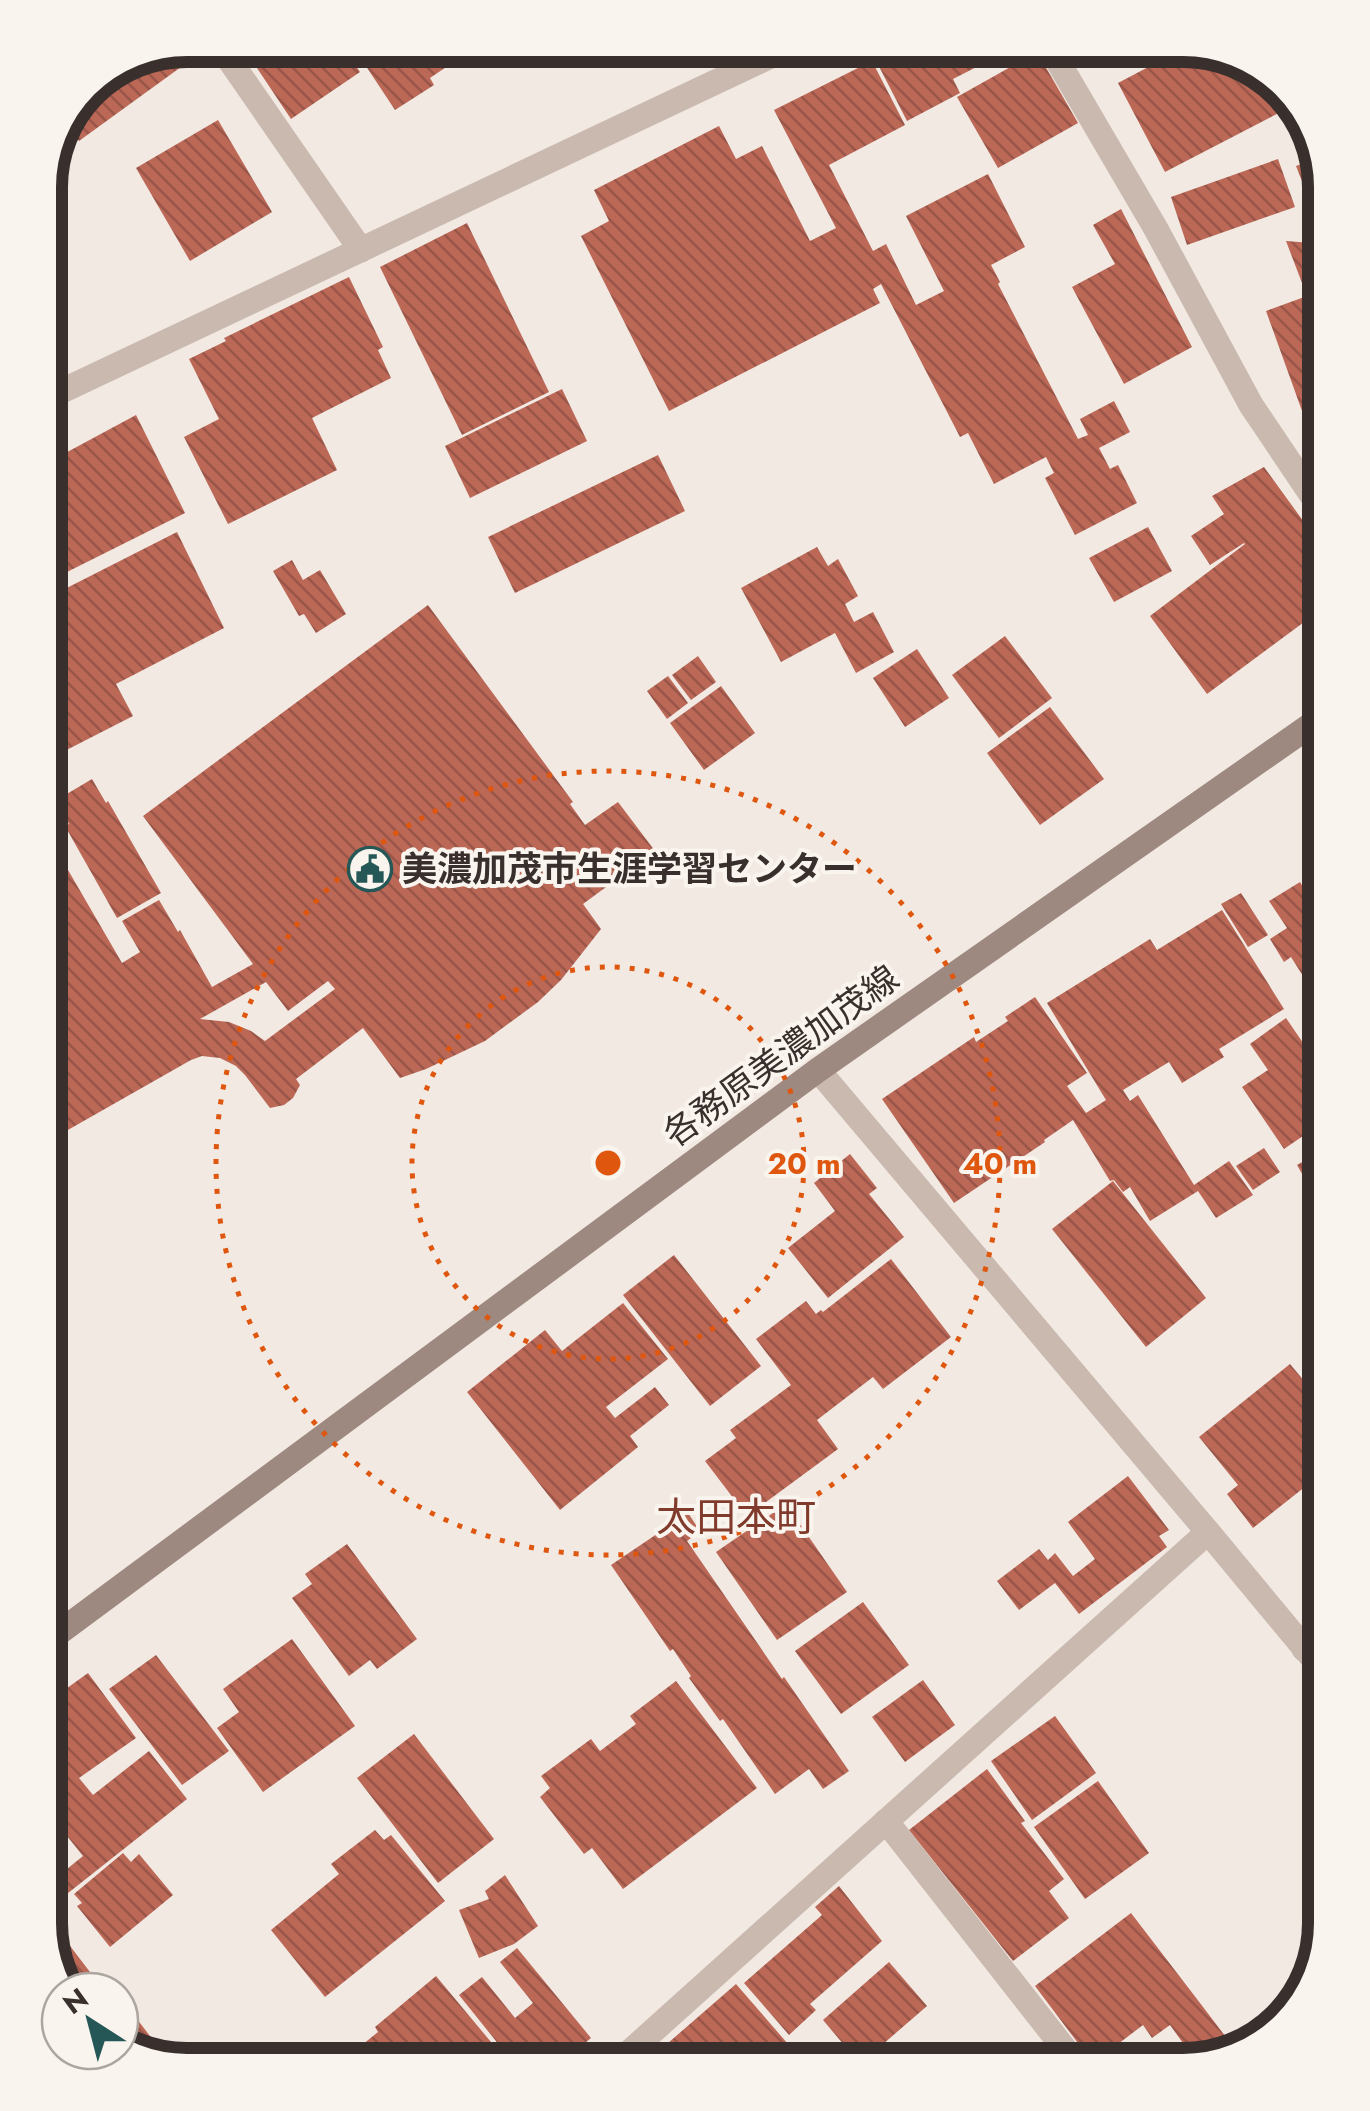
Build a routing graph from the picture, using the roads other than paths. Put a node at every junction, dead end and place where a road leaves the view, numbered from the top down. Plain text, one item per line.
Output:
1 (231, 63) edge
2 (756, 63) edge
3 (1059, 63) edge
4 (361, 250) junction
5 (63, 391) edge
6 (1308, 489) edge
7 (1308, 727) edge
8 (818, 1070) junction
9 (1208, 1532) junction
10 (63, 1630) edge
11 (1308, 1633) edge
12 (886, 1821) junction
13 (634, 2048) edge
14 (1064, 2048) edge

1 - 4 street
2 - 4 street
3 - 6 street
4 - 5 street
7 - 8 main road, 各務原美濃加茂線
8 - 9 street
8 - 10 main road, 各務原美濃加茂線
9 - 11 street
9 - 12 street
12 - 13 street
12 - 14 street

